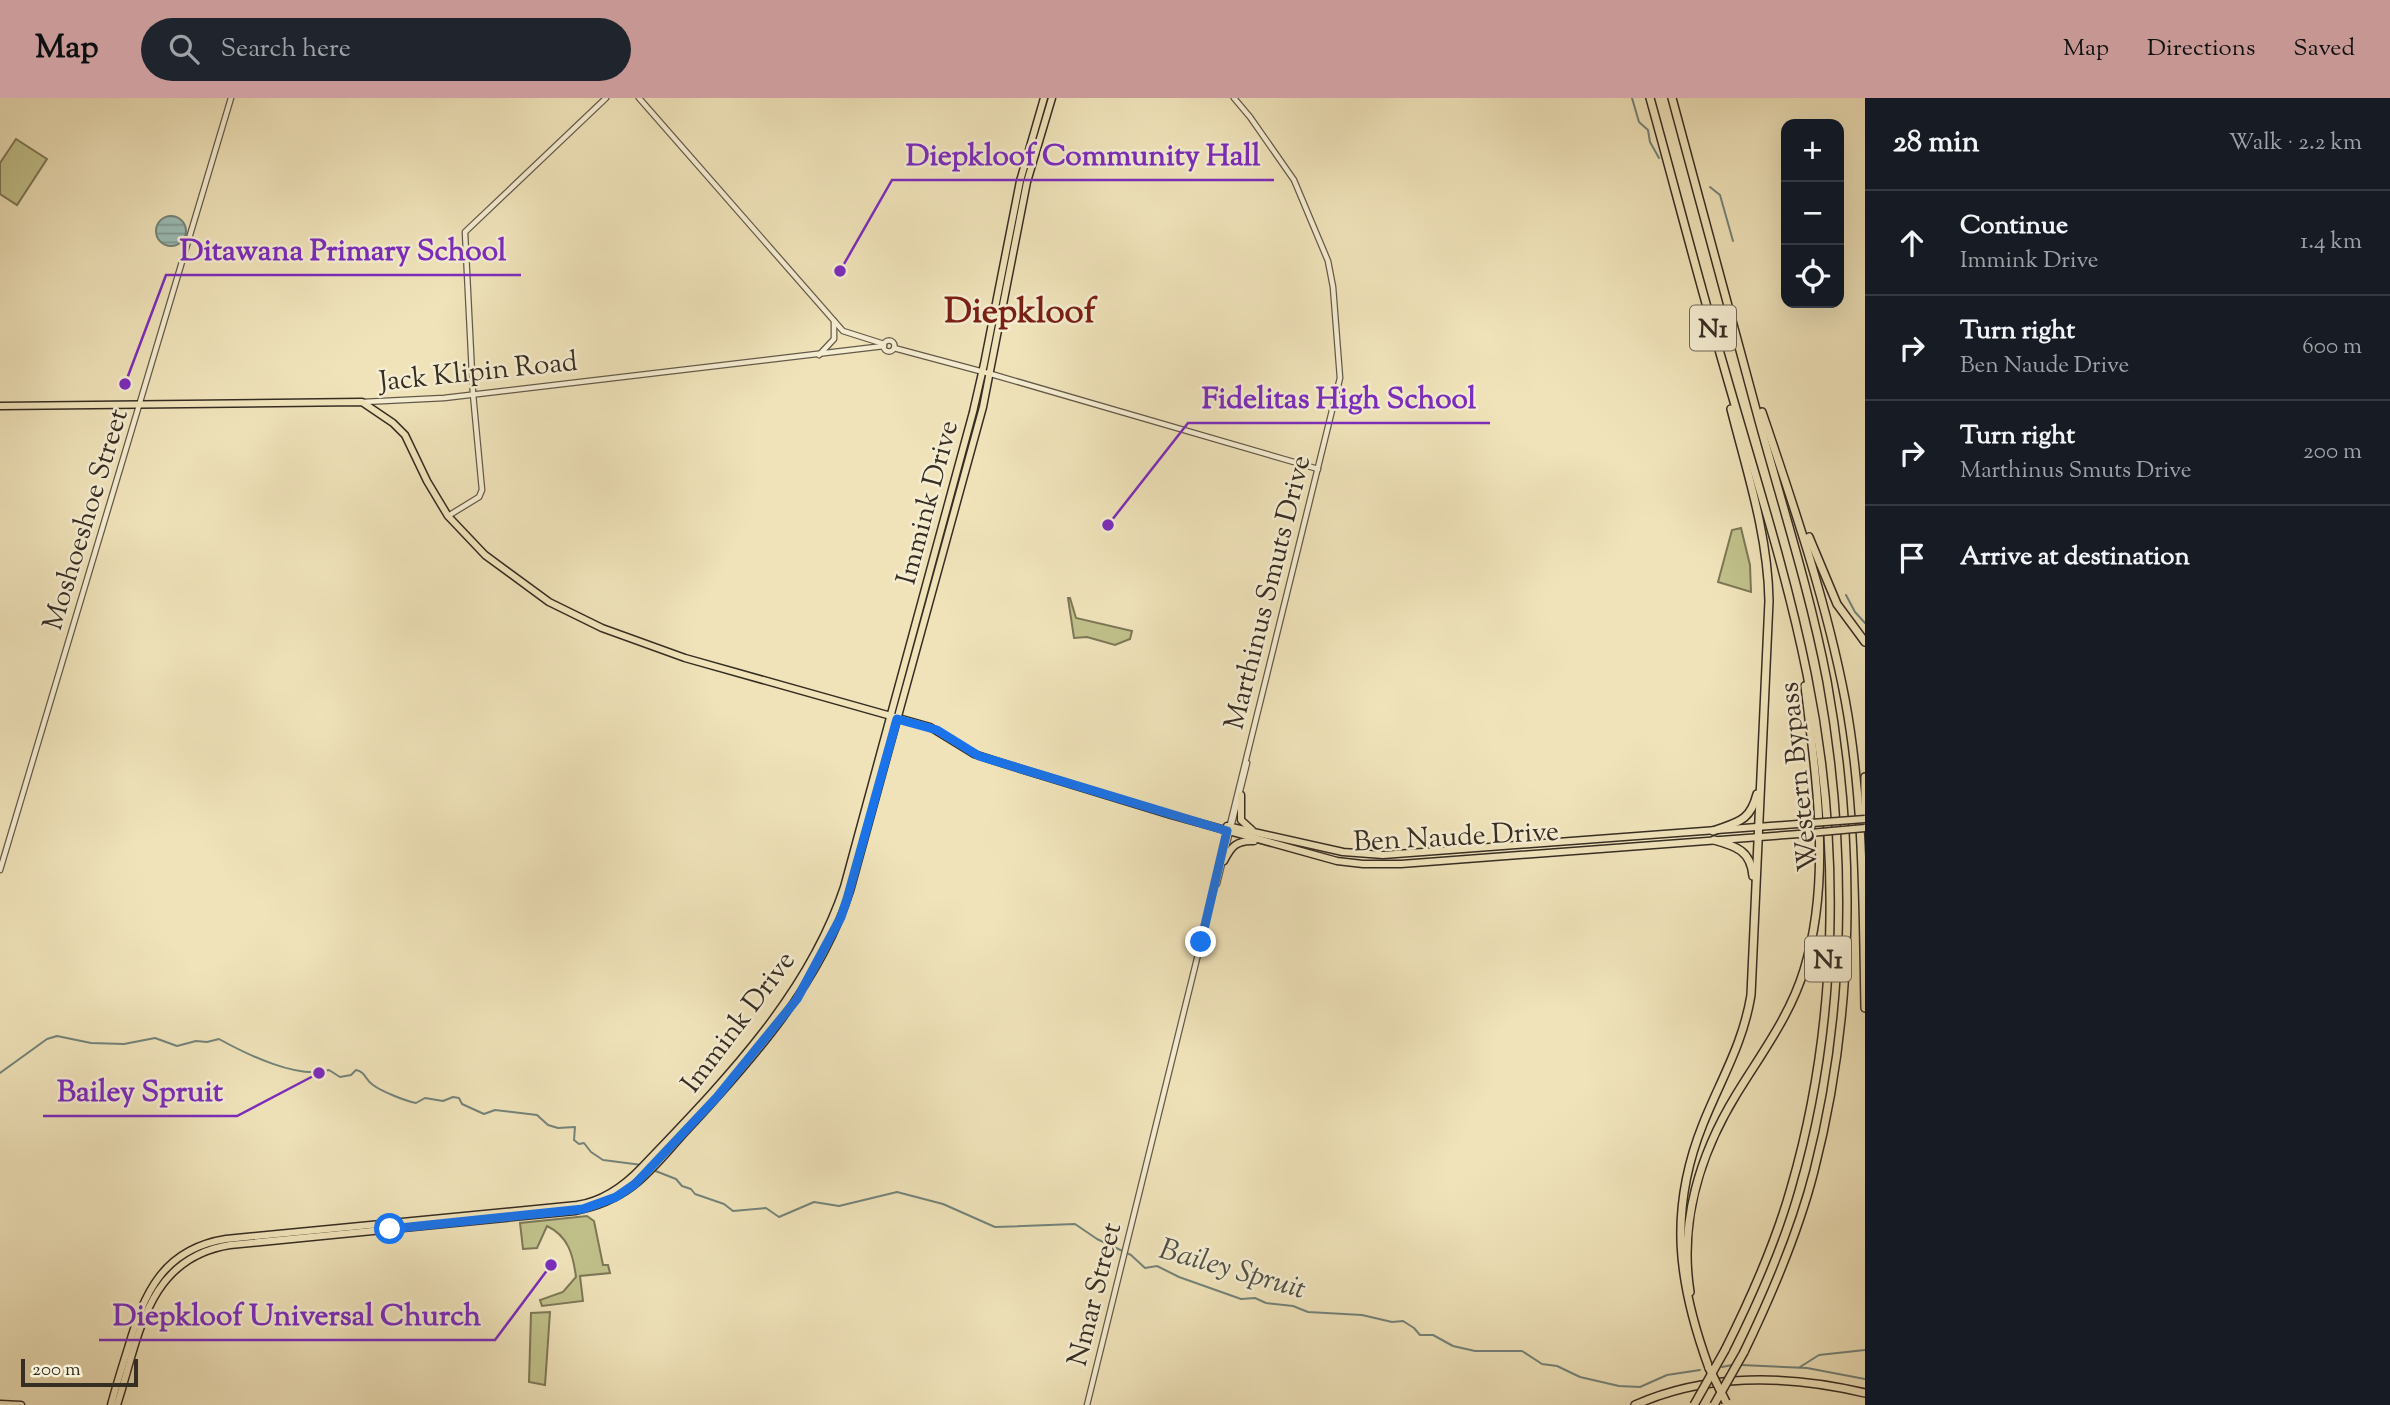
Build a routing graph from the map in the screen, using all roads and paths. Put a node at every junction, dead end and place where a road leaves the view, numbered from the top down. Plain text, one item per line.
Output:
1 (231, 98) edge
2 (606, 98) edge
3 (639, 98) edge
4 (1044, 98) edge
5 (1052, 98) edge
6 (1234, 98) edge
7 (1650, 98) edge
8 (1672, 98) edge
9 (834, 320) junction
10 (885, 345) junction
11 (895, 347) junction
12 (1741, 352) junction
13 (1720, 353) junction
14 (818, 355) junction
15 (983, 372) junction
16 (991, 374) junction
17 (473, 394) junction
18 (362, 402) junction
19 (141, 405) junction
20 (0, 406) edge
21 (1318, 469) junction
22 (449, 516) junction
23 (1800, 521) junction
24 (1865, 642) edge
25 (1807, 672) junction
26 (894, 716) junction
27 (1249, 749) junction
28 (1865, 777) edge
29 (1761, 782) junction
30 (1241, 795) junction
31 (1865, 819) edge
32 (1759, 827) junction
33 (1865, 828) edge
34 (1230, 829) junction
35 (1713, 831) junction
36 (1758, 836) junction
37 (1267, 838) junction
38 (1714, 840) junction
39 (1224, 861) junction
40 (0, 870) edge
41 (1755, 898) junction
42 (1209, 909) junction
43 (1865, 968) edge
44 (1865, 1008) edge
45 (646, 1168) junction
46 (1140, 1193) joint
47 (1696, 1331) junction
48 (1865, 1393) edge
49 (117, 1395) junction
50 (0, 1404) edge
51 (1727, 1404) edge
52 (21, 1405) edge
53 (104, 1405) edge
54 (111, 1405) edge
55 (120, 1405) edge
56 (1087, 1405) edge
57 (1635, 1405) edge
58 (1693, 1405) edge
59 (1714, 1405) edge

1 - 19 street, Moshoeshoe Street
2 - 17 street
3 - 9 street
4 - 15 main road, Immink Drive
5 - 16 main road, Immink Drive
6 - 21 street, Marthinus Smuts Drive
7 - 13 highway, Western Bypass / N1
8 - 12 highway, Western Bypass / N1
9 - 10 street
9 - 14 street
10 - 11 street
10 - 11 street
10 - 14 street, Jack Klipin Road
11 - 15 street
12 - 23 highway
12 - 59 highway, Western Bypass / N1, bridge
13 - 25 highway, Western Bypass / N1
13 - 29 highway
14 - 17 street, Jack Klipin Road
15 - 16 street
15 - 26 main road, Immink Drive
16 - 21 street
16 - 26 main road, Immink Drive
17 - 18 street, Jack Klipin Road
17 - 22 street
18 - 19 main road, Jack Klipin Road
18 - 22 main road, Ben Naude Drive
19 - 20 main road, Jack Klipin Road
19 - 40 street, Moshoeshoe Street
21 - 27 street, Marthinus Smuts Drive
22 - 26 main road, Ben Naude Drive
23 - 24 highway
23 - 43 highway
25 - 47 highway
25 - 58 highway, Western Bypass / N1, bridge
26 - 34 main road, Ben Naude Drive
26 - 45 main road, Immink Drive
26 - 45 main road, Immink Drive
27 - 30 street
27 - 34 street, Marthinus Smuts Drive
28 - 33 highway
29 - 32 highway
29 - 35 highway
30 - 34 street
30 - 37 main road
31 - 32 main road, Ben Naude Drive, bridge
32 - 35 main road, Ben Naude Drive
32 - 36 highway
33 - 36 main road, Ben Naude Drive, bridge
34 - 37 main road, Ben Naude Drive
34 - 39 street, Marthinus Smuts Drive
34 - 42 street, Marthinus Smuts Drive
35 - 37 main road, Ben Naude Drive
36 - 38 main road, Ben Naude Drive
36 - 41 highway
37 - 38 main road, Ben Naude Drive
37 - 39 main road
38 - 41 highway
39 - 42 street, Marthinus Smuts Drive
41 - 47 highway
42 - 46 street, Marthinus Smuts Drive
43 - 44 highway
45 - 49 main road, Immink Drive
45 - 49 main road, Immink Drive
46 - 56 street, Nmar Street
47 - 51 highway, bridge
48 - 57 highway
49 - 53 main road
49 - 54 main road, Immink Drive
49 - 55 main road
50 - 52 main road

